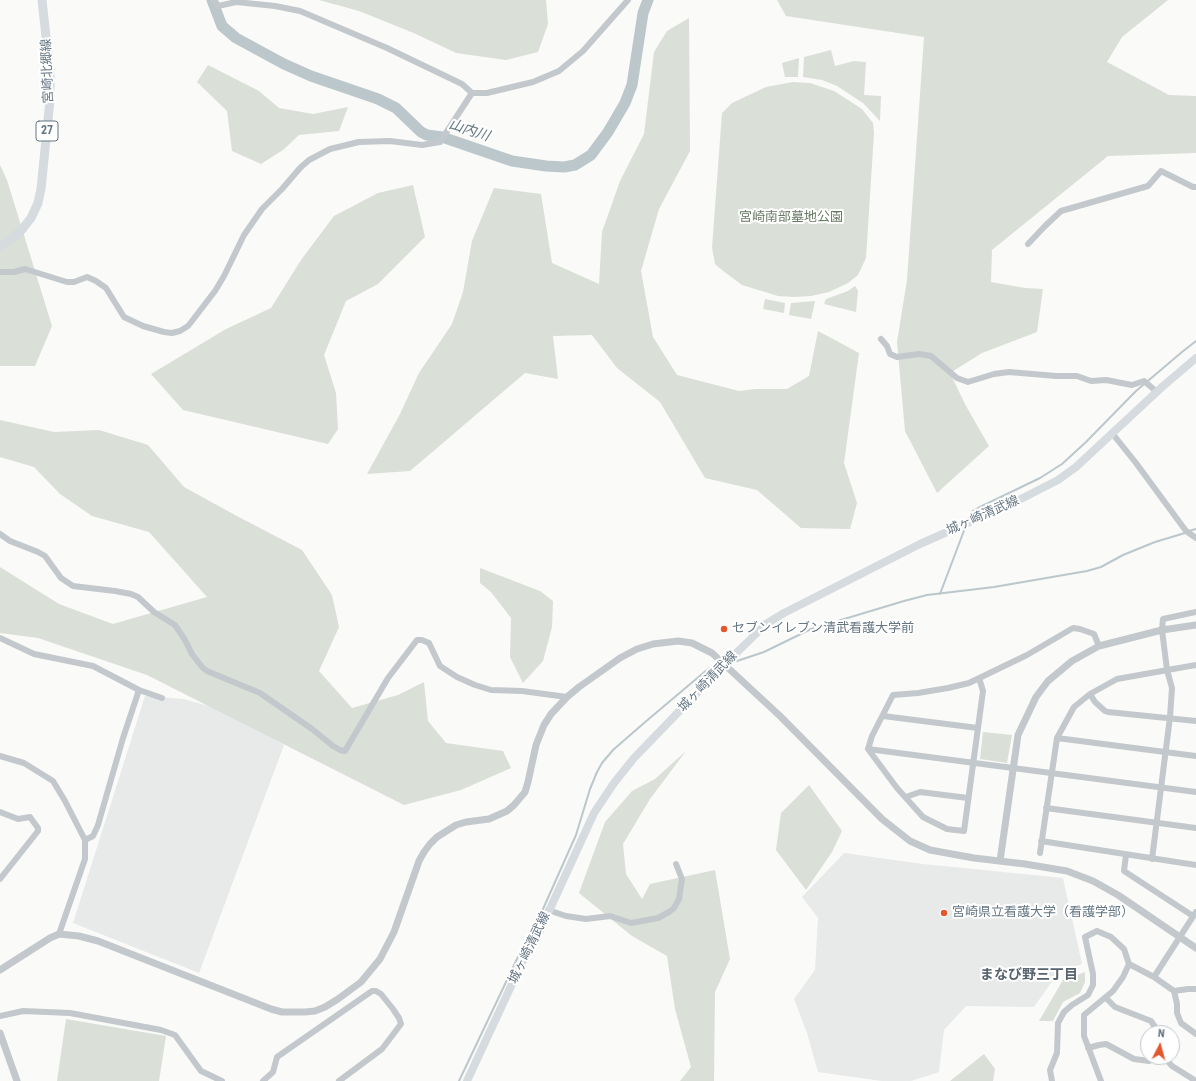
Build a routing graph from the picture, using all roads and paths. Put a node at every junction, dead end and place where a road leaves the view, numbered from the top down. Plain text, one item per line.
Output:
1 (42, 0) edge
2 (214, 0) edge
3 (628, 0) edge
4 (472, 93) junction
5 (1196, 187) edge
6 (1028, 244) dead end
7 (0, 246) edge
8 (0, 272) edge
9 (881, 339) dead end
10 (1196, 358) edge
11 (1157, 392) junction
12 (1112, 433) junction
13 (0, 534) edge
14 (1196, 538) edge
15 (1196, 612) edge
16 (1196, 625) edge
17 (1162, 630) junction
18 (0, 638) edge
19 (1099, 646) junction
20 (727, 662) junction
21 (1196, 665) edge
22 (1167, 670) junction
23 (979, 678) junction
24 (140, 690) junction
25 (1090, 694) junction
26 (567, 697) junction
27 (162, 698) dead end
28 (883, 716) junction
29 (1170, 717) junction
30 (1196, 721) edge
31 (978, 728) junction
32 (1057, 738) junction
33 (868, 749) junction
34 (1166, 752) junction
35 (0, 756) edge
36 (1196, 756) edge
37 (973, 762) junction
38 (1012, 768) junction
39 (1052, 773) junction
40 (1161, 788) junction
41 (1196, 792) edge
42 (906, 797) junction
43 (968, 798) junction
44 (1046, 808) junction
45 (0, 812) edge
46 (1156, 822) junction
47 (1196, 828) edge
48 (85, 840) junction
49 (1042, 841) junction
50 (1040, 853) dead end
51 (1126, 855) junction
52 (1152, 859) junction
53 (1000, 861) junction
54 (676, 864) dead end
55 (1196, 865) edge
56 (0, 879) edge
57 (548, 910) junction
58 (1195, 914) edge
59 (59, 934) junction
60 (1180, 937) junction
61 (1196, 948) edge
62 (1129, 964) junction
63 (0, 970) edge
64 (1154, 977) junction
65 (1196, 989) edge
66 (1174, 991) junction
67 (1106, 998) junction
68 (0, 1016) edge
69 (1153, 1025) edge
70 (0, 1033) edge
71 (1196, 1034) edge
72 (1088, 1048) junction
73 (1140, 1060) edge
74 (1171, 1065) edge
75 (17, 1081) edge
76 (222, 1081) edge
77 (263, 1081) edge
78 (339, 1081) edge
79 (467, 1081) edge
80 (1052, 1081) edge
81 (1101, 1081) edge
82 (1196, 1081) edge

1 - 7 main road, 宮崎北郷線 / 27
2 - 4 street
3 - 4 street
4 - 8 street
5 - 6 street
9 - 11 street
10 - 11 main road, 城ヶ崎清武線
11 - 12 main road, 城ヶ崎清武線
12 - 14 street
12 - 20 main road, 城ヶ崎清武線
13 - 26 street
15 - 17 street
16 - 17 street
17 - 19 street
17 - 22 street
18 - 24 street
19 - 23 street
19 - 38 street
20 - 26 street
20 - 53 street
20 - 57 main road, 城ヶ崎清武線
21 - 22 street
22 - 25 street
22 - 29 street
23 - 28 street
23 - 31 street
24 - 27 street
24 - 48 street
25 - 29 street
25 - 32 street
26 - 59 street
28 - 31 street
28 - 33 street
29 - 30 street
29 - 34 street
31 - 37 street
32 - 34 street
32 - 39 street
33 - 37 street
33 - 42 street
34 - 36 street
34 - 40 street
35 - 48 street
37 - 38 street
37 - 43 street
38 - 39 street
38 - 53 street
39 - 40 street
39 - 44 street
40 - 41 street
40 - 46 street
42 - 43 street
42 - 43 street
44 - 46 street
44 - 49 street
45 - 56 street
46 - 47 street
46 - 52 street
48 - 59 street
49 - 50 street
49 - 51 street
51 - 52 street
51 - 58 street
52 - 55 street
53 - 60 street
54 - 57 street
57 - 79 main road, 城ヶ崎清武線
58 - 60 street
59 - 63 street
60 - 61 street
60 - 64 street
62 - 64 street
62 - 67 street
62 - 80 street
64 - 66 street
65 - 66 street
66 - 71 street
67 - 69 street
67 - 72 street
68 - 76 street
70 - 75 street
72 - 73 street
72 - 81 street
74 - 82 street
77 - 78 street

